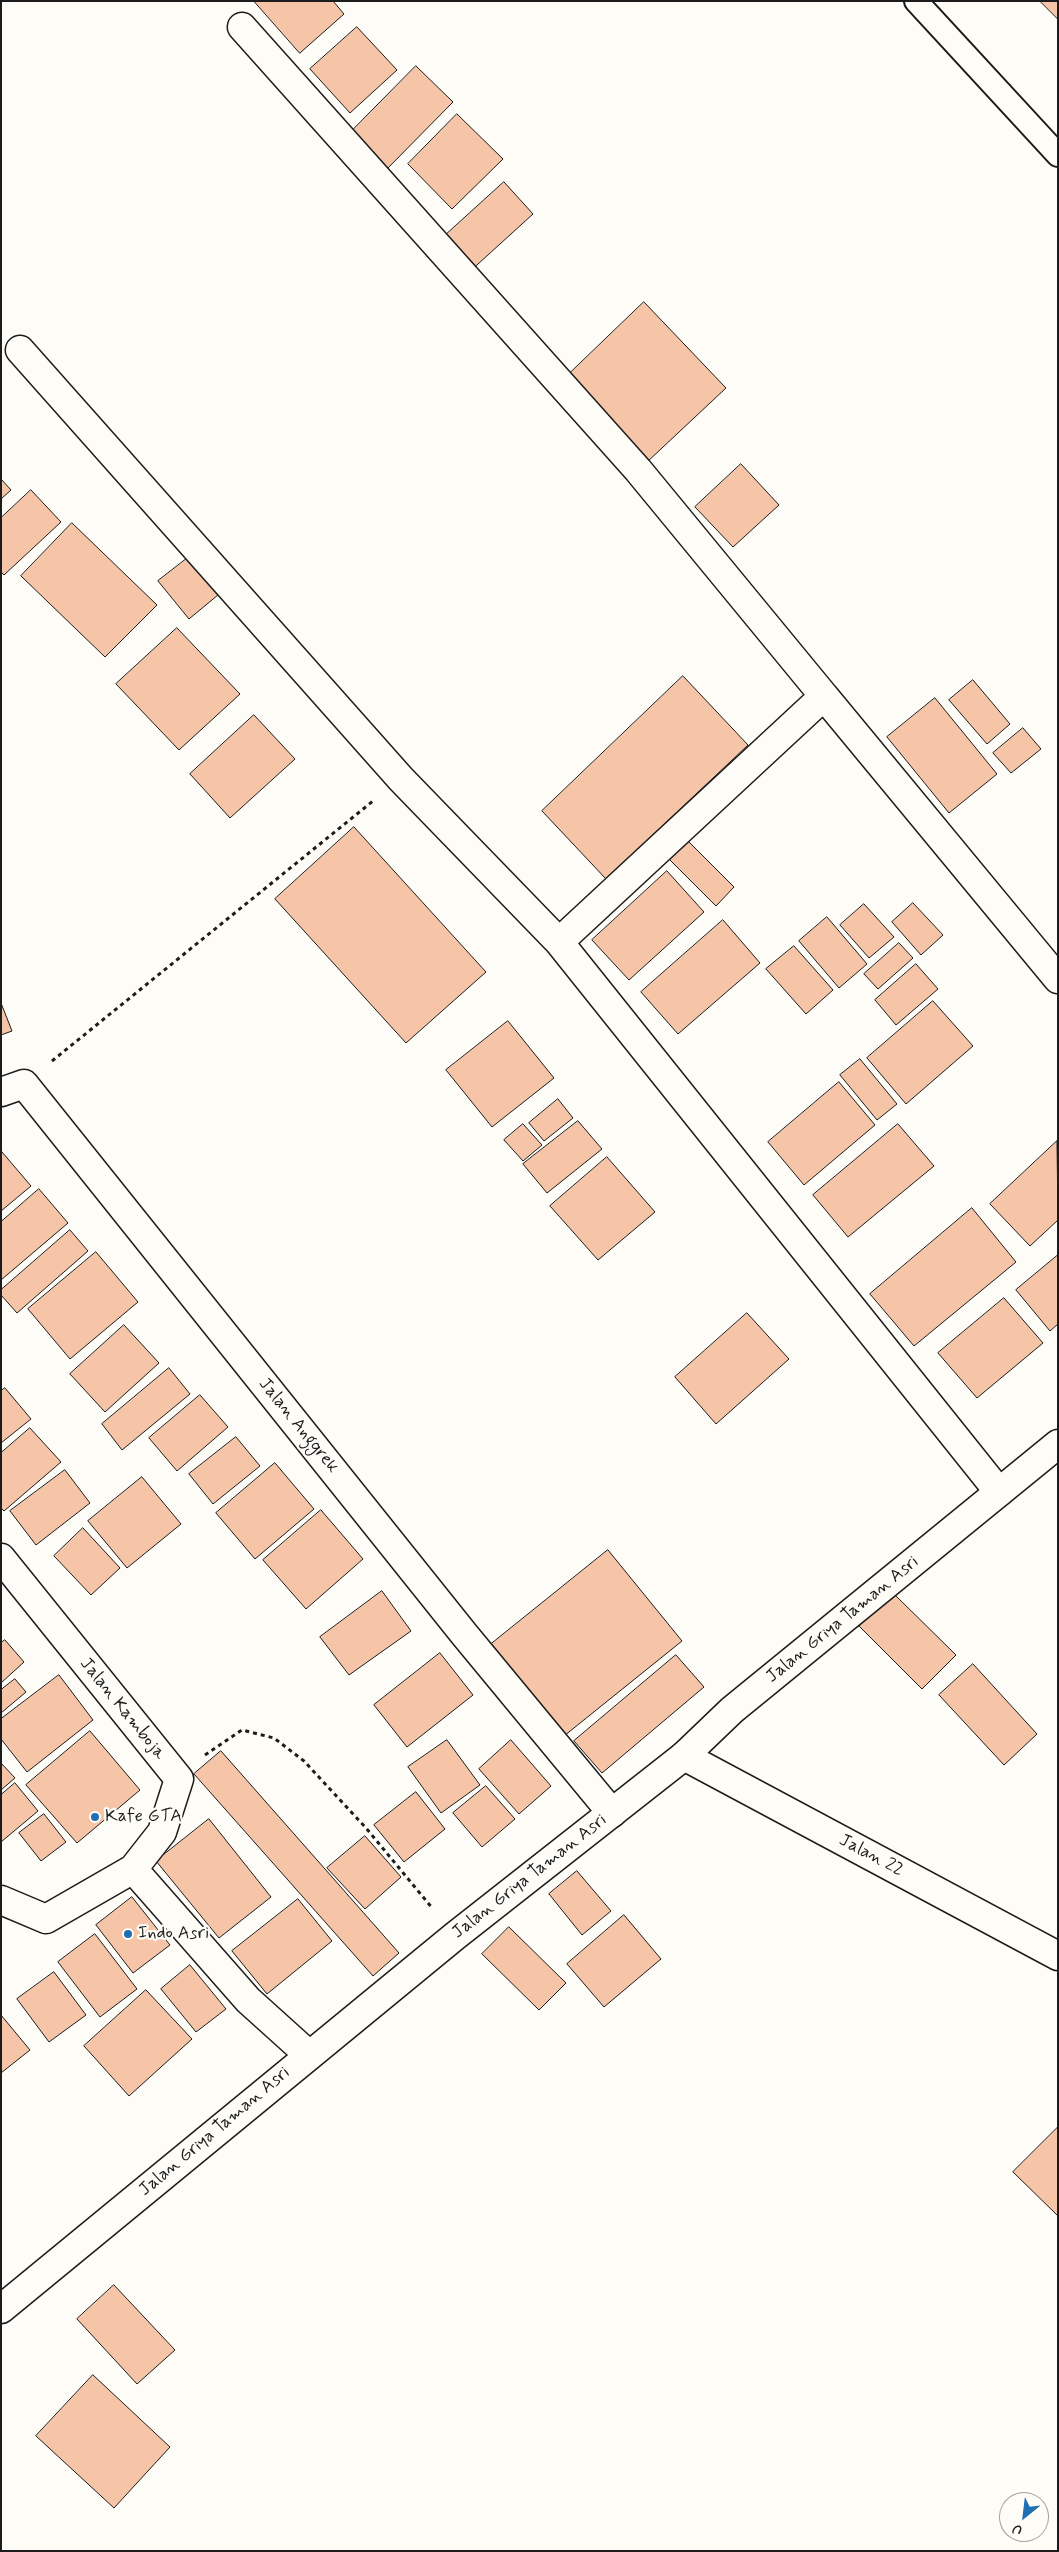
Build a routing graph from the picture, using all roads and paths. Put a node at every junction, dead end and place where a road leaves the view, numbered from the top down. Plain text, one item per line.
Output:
1 (916, 1) edge
2 (242, 27) dead end
3 (1058, 155) edge
4 (20, 350) dead end
5 (824, 696) junction
6 (401, 779) junction
7 (559, 942) junction
8 (1058, 979) edge
9 (13, 1088) edge
10 (1058, 1444) edge
11 (999, 1492) junction
12 (1, 1558) edge
13 (684, 1756) junction
14 (179, 1780) junction
15 (612, 1813) junction
16 (133, 1869) junction
17 (1, 1900) edge
18 (455, 1936) junction
19 (1058, 1956) edge
20 (309, 2055) junction
21 (1, 2309) edge

1 - 3 lane
2 - 5 street
4 - 6 street
5 - 7 street
5 - 8 street
6 - 7 street
6 - 9 path
7 - 11 street
9 - 15 street, Jalan Anggrek
10 - 11 street, Jalan Griya Taman Asri
11 - 13 street, Jalan Griya Taman Asri
12 - 14 street, Jalan Kamboja
13 - 15 street, Jalan Griya Taman Asri
13 - 19 street, Jalan 22
14 - 16 street
14 - 18 path
15 - 18 street, Jalan Griya Taman Asri
16 - 17 street
16 - 20 street
18 - 20 street, Jalan Griya Taman Asri
20 - 21 street, Jalan Griya Taman Asri

